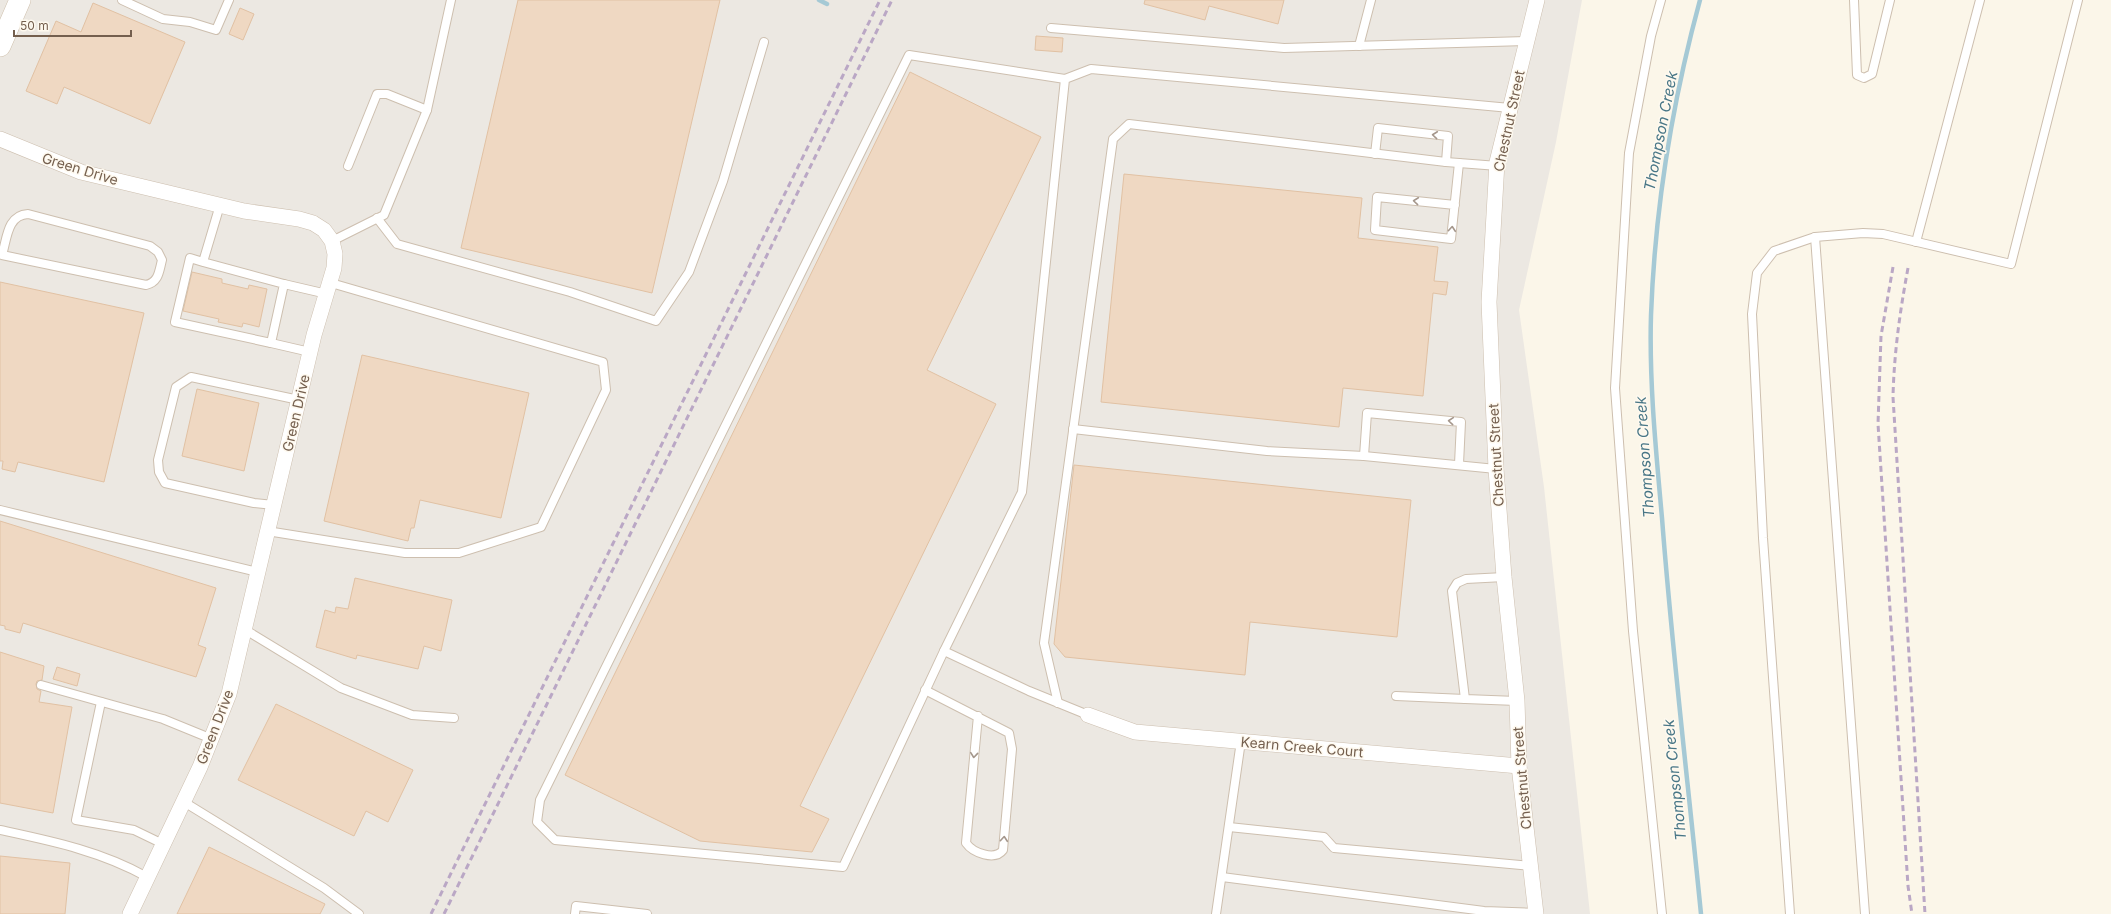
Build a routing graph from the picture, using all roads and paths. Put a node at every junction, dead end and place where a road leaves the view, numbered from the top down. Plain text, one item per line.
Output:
1 (20, 0) edge
2 (122, 0) edge
3 (229, 0) edge
4 (451, 0) edge
5 (1371, 0) edge
6 (1537, 0) edge
7 (1661, 0) edge
8 (1854, 0) edge
9 (1890, 0) edge
10 (1980, 0) edge
11 (2078, 0) edge
12 (1051, 28) dead end
13 (1527, 41) junction
14 (764, 42) dead end
15 (0, 46) edge
16 (1360, 46) junction
17 (1065, 79) junction
18 (1510, 108) junction
19 (427, 110) junction
20 (0, 139) edge
21 (1375, 154) junction
22 (1446, 162) junction
23 (1459, 163) junction
24 (348, 166) dead end
25 (1498, 166) junction
26 (220, 205) junction
27 (1454, 205) junction
28 (377, 218) junction
29 (1815, 237) junction
30 (332, 241) junction
31 (1916, 242) junction
32 (1, 255) edge
33 (203, 262) junction
34 (284, 284) junction
35 (329, 288) junction
36 (271, 343) junction
37 (310, 352) junction
38 (299, 400) junction
39 (1073, 429) junction
40 (1364, 456) junction
41 (1459, 464) junction
42 (1496, 469) junction
43 (274, 505) junction
44 (0, 510) edge
45 (268, 531) junction
46 (258, 572) junction
47 (1504, 578) junction
48 (244, 629) junction
49 (944, 651) junction
50 (42, 685) dead end
51 (925, 690) junction
52 (1396, 696) dead end
53 (1465, 699) junction
54 (1517, 701) junction
55 (101, 702) junction
56 (1058, 703) junction
57 (1088, 715) joint
58 (978, 716) junction
59 (454, 718) dead end
60 (212, 739) junction
61 (1241, 741) junction
62 (1519, 766) junction
63 (184, 802) junction
64 (1229, 828) junction
65 (0, 830) edge
66 (163, 844) junction
67 (1530, 866) junction
68 (148, 876) junction
69 (1222, 877) junction
70 (1536, 913) edge
71 (130, 914) edge
72 (359, 914) edge
73 (575, 914) edge
74 (647, 914) edge
75 (1216, 914) edge
76 (1662, 914) edge
77 (1790, 914) edge
78 (1865, 914) edge

1 - 15 main road
2 - 3 lane
4 - 19 lane
5 - 16 lane
6 - 13 street, Chestnut Street
7 - 76 lane
8 - 9 lane
10 - 31 lane
11 - 31 lane
12 - 16 lane
13 - 16 lane
13 - 18 street, Chestnut Street
14 - 28 lane
17 - 18 lane
17 - 49 lane
17 - 51 lane
18 - 25 street, Chestnut Street
19 - 24 lane
19 - 28 lane
20 - 26 street, Green Drive
21 - 22 lane
22 -> 21 lane
21 - 39 lane
22 - 23 lane
23 - 25 lane
23 - 27 lane
25 - 42 street, Chestnut Street
26 - 30 street, Green Drive
26 - 33 lane
27 -> 27 lane
28 - 30 lane
29 - 31 lane
29 - 77 lane
29 - 78 lane
30 - 35 street, Green Drive
32 - 32 lane
33 - 34 lane
33 - 36 lane
34 - 35 lane
34 - 36 lane
35 - 37 street, Green Drive
35 - 45 lane
36 - 37 lane
37 - 38 street, Green Drive
38 - 43 street, Green Drive
38 - 43 lane
39 - 40 lane
39 - 56 lane
40 - 41 lane
41 -> 40 lane
41 - 42 lane
42 - 47 street, Chestnut Street
43 - 45 street, Green Drive
44 - 46 lane
45 - 46 street, Green Drive
46 - 48 street, Green Drive
47 - 53 lane
47 - 54 street, Chestnut Street
48 - 59 lane
48 - 60 street, Green Drive
49 - 51 lane
49 - 56 lane
50 - 55 lane
51 - 58 lane
52 - 53 lane
53 - 54 lane
54 - 62 street, Chestnut Street
55 - 60 lane
55 - 66 lane
56 - 57 lane
57 - 61 street, Kearn Creek Court
58 -> 58 lane
60 - 63 street, Green Drive
61 - 62 street, Kearn Creek Court
61 - 64 lane
62 - 67 street, Chestnut Street
63 - 66 street, Green Drive
63 - 72 lane
64 - 67 lane
64 - 69 lane
65 - 68 lane
66 - 68 street, Green Drive
67 - 70 street, Chestnut Street
68 - 71 street, Green Drive
69 - 70 lane
69 - 75 lane
73 - 74 lane

